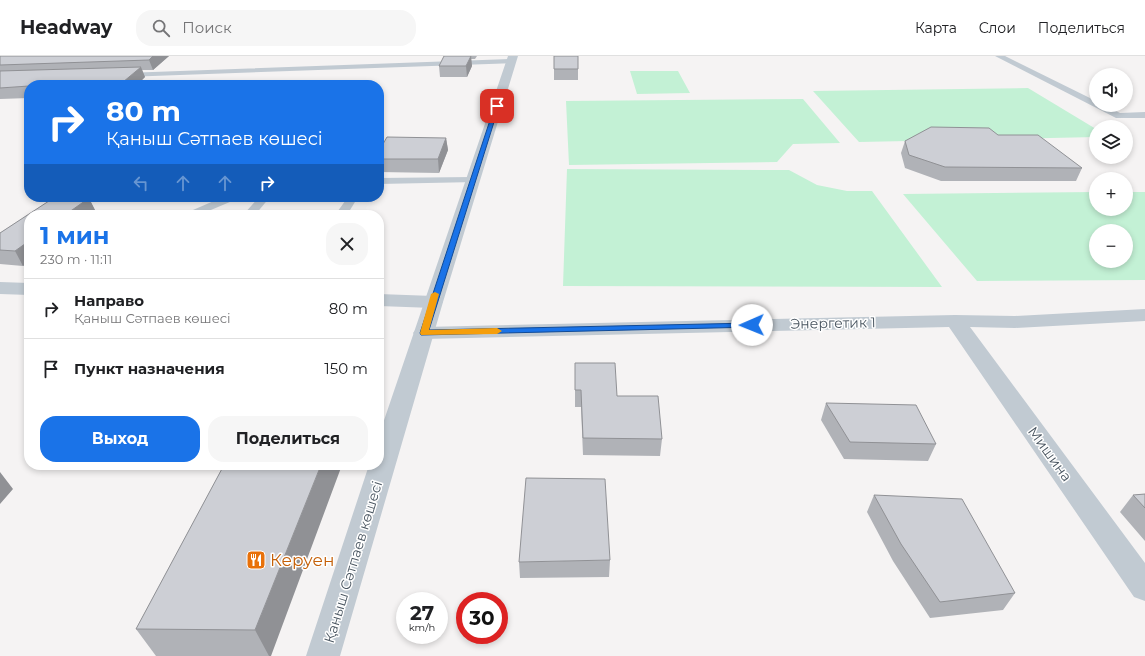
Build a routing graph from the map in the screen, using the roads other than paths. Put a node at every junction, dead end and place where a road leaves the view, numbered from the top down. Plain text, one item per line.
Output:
1 (999, 56) edge
2 (512, 59) edge
3 (300, 60) dead end
4 (290, 69) junction
5 (119, 75) edge
6 (1089, 101) edge
7 (1111, 112) edge
8 (1145, 115) edge
9 (472, 180) junction
10 (384, 181) edge
11 (220, 202) edge
12 (261, 202) edge
13 (200, 210) edge
14 (253, 210) edge
15 (0, 288) edge
16 (24, 289) edge
17 (384, 300) edge
18 (433, 302) junction
19 (1145, 315) edge
20 (955, 321) junction
21 (424, 333) junction
22 (384, 461) edge
23 (381, 470) edge
24 (1145, 586) edge
25 (323, 656) edge

1 - 6 lane
2 - 4 lane
2 - 9 street, Қаныш Сәтпаев көшесі
3 - 4 lane
4 - 5 lane
7 - 8 lane
9 - 10 lane
9 - 18 street, Қаныш Сәтпаев көшесі
11 - 13 lane
12 - 14 lane
15 - 16 street
17 - 18 street
18 - 21 street, Қаныш Сәтпаев көшесі
19 - 20 street, Энергетик 1
20 - 21 street, Энергетик 1
20 - 24 street, Мишина
21 - 22 street, Қаныш Сәтпаев көшесі
23 - 25 street, Қаныш Сәтпаев көшесі

